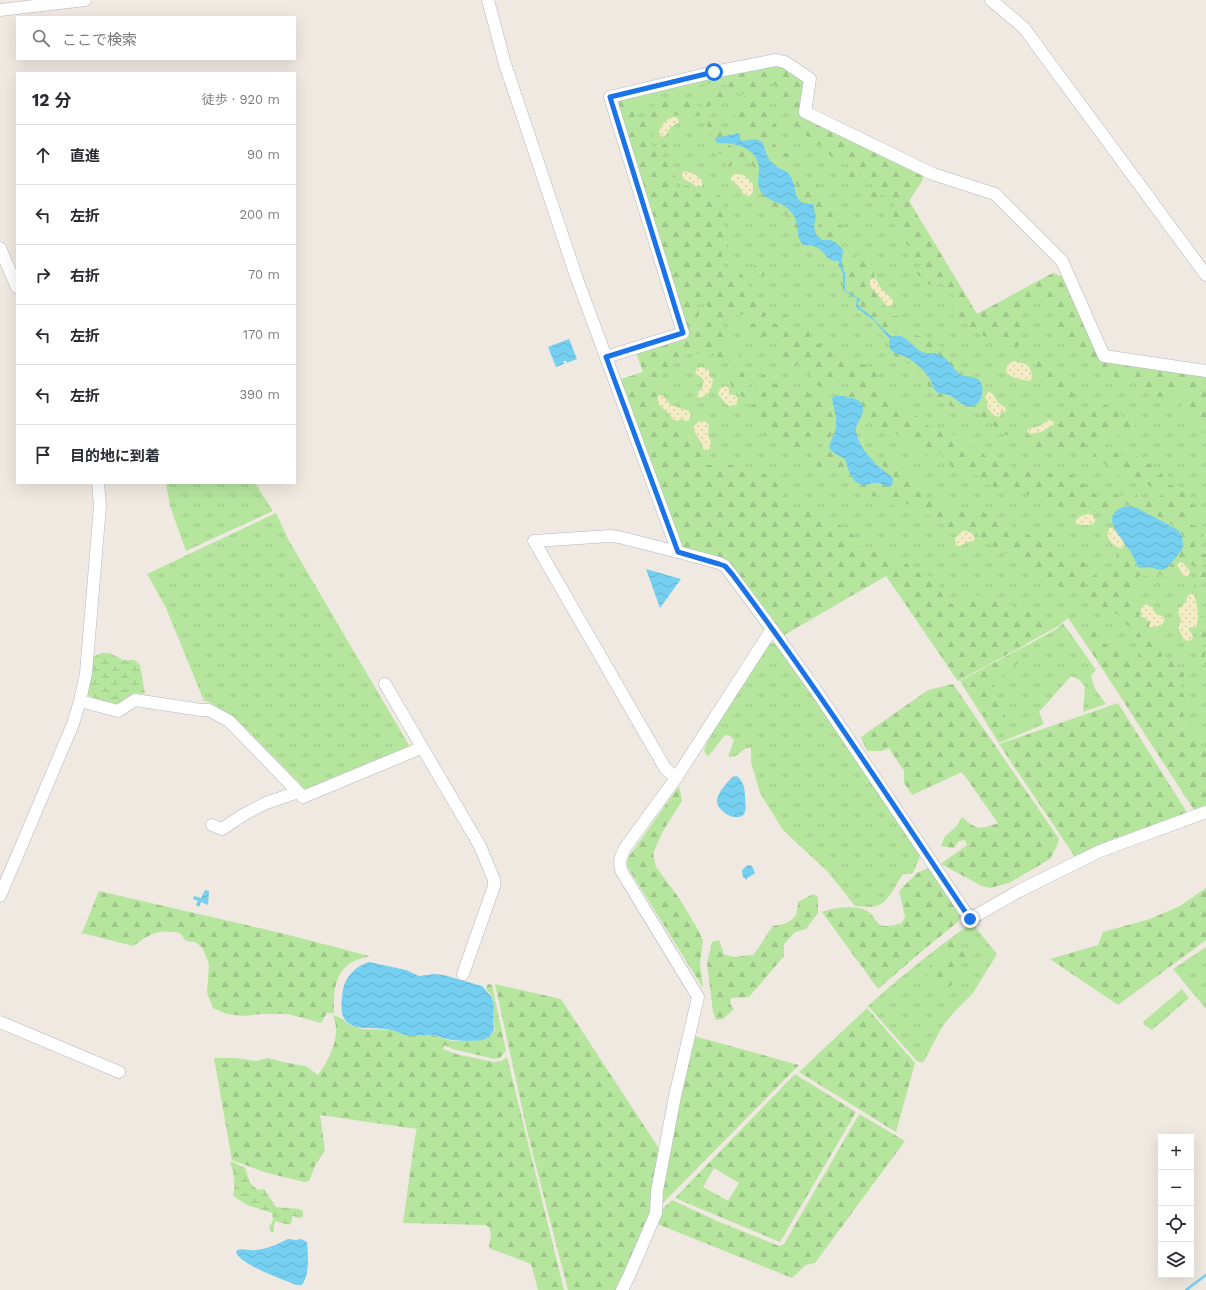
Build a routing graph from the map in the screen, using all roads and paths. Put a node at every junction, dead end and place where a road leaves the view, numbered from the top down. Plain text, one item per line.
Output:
1 (85, 0) edge
2 (488, 0) edge
3 (991, 0) edge
4 (0, 10) edge
5 (0, 248) edge
6 (1206, 275) edge
7 (16, 285) edge
8 (606, 357) junction
9 (1206, 371) edge
10 (98, 484) edge
11 (678, 552) junction
12 (772, 628) junction
13 (385, 684) dead end
14 (80, 701) junction
15 (421, 748) junction
16 (676, 778) junction
17 (298, 792) junction
18 (1206, 812) edge
19 (212, 825) dead end
20 (0, 896) edge
21 (463, 974) dead end
22 (0, 1022) edge
23 (119, 1072) dead end
24 (622, 1290) edge

1 - 4 street
2 - 8 street
3 - 6 street
5 - 7 street
8 - 9 street
8 - 11 street
10 - 14 street
11 - 12 street
11 - 16 street
12 - 16 street
12 - 18 street
13 - 15 street
14 - 17 street
14 - 20 street
15 - 17 street
15 - 21 street
16 - 24 street
17 - 19 street
22 - 23 street

